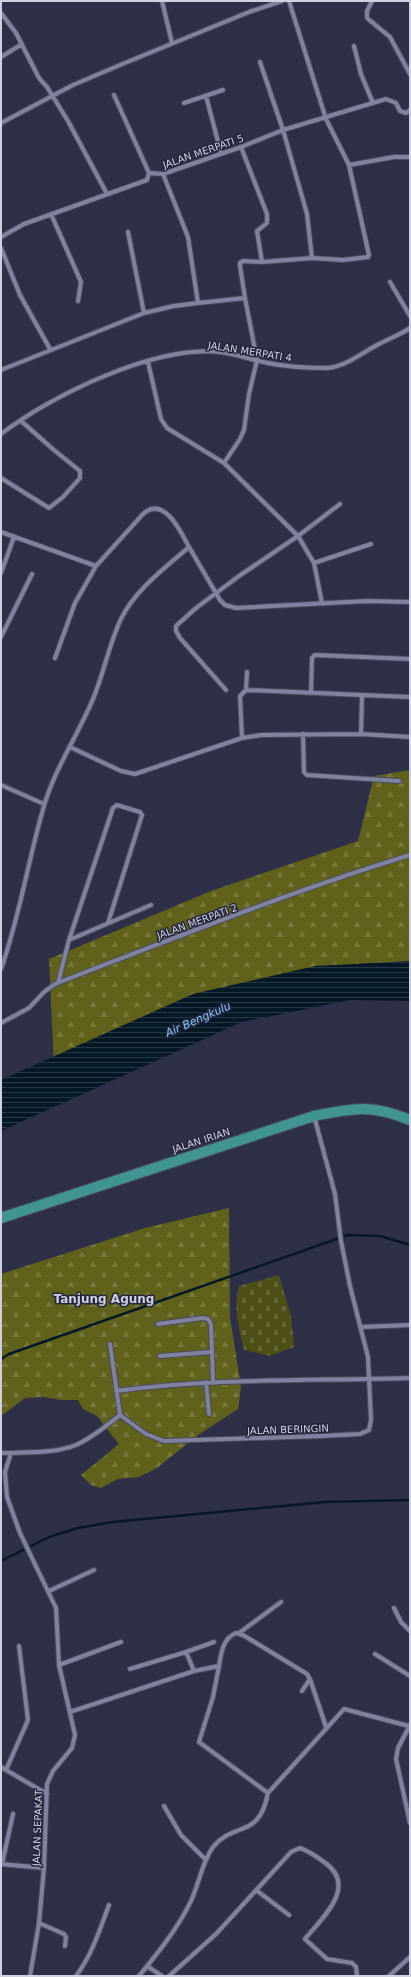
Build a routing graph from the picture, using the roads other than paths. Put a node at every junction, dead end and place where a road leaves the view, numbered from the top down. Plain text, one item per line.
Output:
1 (162, 1) edge
2 (282, 1) edge
3 (289, 1) edge
4 (372, 1) edge
5 (266, 3) edge
6 (1, 13) edge
7 (172, 43) junction
8 (22, 44) junction
9 (354, 46) dead end
10 (1, 57) edge
11 (260, 62) dead end
12 (410, 74) edge
13 (223, 90) dead end
14 (114, 95) dead end
15 (52, 96) junction
16 (206, 96) junction
17 (184, 103) dead end
18 (373, 103) junction
19 (410, 110) edge
20 (326, 119) junction
21 (1, 123) edge
22 (283, 130) junction
23 (241, 147) junction
24 (222, 153) junction
25 (410, 157) edge
26 (348, 165) junction
27 (149, 173) junction
28 (163, 174) junction
29 (107, 194) junction
30 (50, 214) junction
31 (128, 232) dead end
32 (1, 237) edge
33 (1, 248) edge
34 (312, 258) junction
35 (262, 262) junction
36 (390, 282) dead end
37 (245, 298) junction
38 (78, 301) dead end
39 (198, 303) junction
40 (144, 313) junction
41 (410, 316) edge
42 (410, 328) edge
43 (50, 349) junction
44 (257, 360) junction
45 (148, 362) junction
46 (1, 370) edge
47 (22, 421) junction
48 (1, 434) edge
49 (224, 463) junction
50 (1, 478) edge
51 (340, 504) dead end
52 (1, 532) edge
53 (298, 536) junction
54 (14, 537) junction
55 (371, 544) dead end
56 (189, 547) junction
57 (314, 563) junction
58 (96, 566) junction
59 (1, 573) edge
60 (32, 574) dead end
61 (216, 592) junction
62 (410, 602) edge
63 (322, 603) junction
64 (1, 637) edge
65 (55, 658) dead end
66 (410, 659) edge
67 (247, 672) dead end
68 (226, 690) dead end
69 (246, 690) junction
70 (311, 693) junction
71 (362, 695) junction
72 (410, 697) edge
73 (303, 734) junction
74 (360, 734) junction
75 (410, 737) edge
76 (242, 738) junction
77 (70, 747) junction
78 (399, 781) dead end
79 (1, 785) edge
80 (44, 804) junction
81 (410, 855) edge
82 (151, 906) dead end
83 (108, 923) junction
84 (69, 940) junction
85 (1, 969) edge
86 (58, 983) junction
87 (1, 1023) edge
88 (314, 1116) junction
89 (410, 1120) edge
90 (1, 1218) edge
91 (158, 1324) dead end
92 (410, 1324) edge
93 (361, 1327) junction
94 (110, 1344) dead end
95 (211, 1352) junction
96 (160, 1356) dead end
97 (410, 1378) edge
98 (370, 1379) junction
99 (206, 1382) junction
100 (213, 1382) junction
101 (116, 1391) junction
102 (209, 1414) dead end
103 (120, 1415) junction
104 (11, 1452) junction
105 (1, 1453) edge
106 (94, 1570) dead end
107 (49, 1591) junction
108 (281, 1602) dead end
109 (394, 1608) dead end
110 (410, 1631) edge
111 (239, 1633) junction
112 (121, 1642) dead end
113 (214, 1642) dead end
114 (19, 1646) dead end
115 (186, 1652) junction
116 (375, 1654) dead end
117 (59, 1664) junction
118 (219, 1666) junction
119 (130, 1668) dead end
120 (194, 1671) junction
121 (410, 1676) edge
122 (310, 1678) junction
123 (302, 1691) dead end
124 (70, 1712) junction
125 (410, 1726) edge
126 (326, 1727) junction
127 (1, 1767) edge
128 (6, 1770) junction
129 (268, 1793) junction
130 (47, 1794) junction
131 (164, 1806) dead end
132 (13, 1814) dead end
133 (410, 1823) edge
134 (206, 1860) junction
135 (2, 1864) edge
136 (44, 1868) junction
137 (256, 1890) junction
138 (109, 1905) dead end
139 (289, 1915) dead end
140 (39, 1923) junction
141 (65, 1946) dead end
142 (410, 1957) edge
143 (147, 1966) junction
144 (30, 1976) edge
145 (76, 1976) edge
146 (139, 1976) edge
147 (162, 1976) edge
148 (169, 1976) edge
149 (358, 1976) edge
150 (389, 1976) edge

1 - 7 street
2 - 5 street
3 - 20 street
4 - 12 street
5 - 7 street
6 - 8 street
7 - 15 street
8 - 10 street
8 - 15 street
9 - 18 street
11 - 22 street
13 - 16 street
14 - 27 street
15 - 21 street
15 - 29 street
16 - 17 street
16 - 24 street
18 - 19 street, JALAN MERPATI 5
18 - 20 street, JALAN MERPATI 5
20 - 22 street, JALAN MERPATI 5
20 - 26 street
22 - 23 street, JALAN MERPATI 5
22 - 34 street
23 - 24 street, JALAN MERPATI 5
23 - 35 street
24 - 28 street, JALAN MERPATI 5
25 - 26 street
26 - 34 street
27 - 28 street, JALAN MERPATI 5
27 - 29 street
28 - 39 street
29 - 30 street
30 - 32 street
30 - 38 street
31 - 40 street
33 - 43 street
34 - 35 street
35 - 37 street
36 - 41 street
37 - 39 street
37 - 44 street
39 - 40 street
40 - 43 street
42 - 44 street, JALAN MERPATI 4
43 - 46 street
44 - 45 street, JALAN MERPATI 4
44 - 49 street
45 - 47 street, JALAN MERPATI 4
45 - 49 street
47 - 48 street, JALAN MERPATI 4
47 - 50 street
49 - 53 street
51 - 53 street
52 - 54 street
53 - 57 street
53 - 61 street
54 - 58 street
54 - 59 street
55 - 57 street
56 - 58 street
56 - 61 street
56 - 77 street
57 - 63 street
58 - 65 street
60 - 64 street
61 - 63 street
61 - 68 street
62 - 63 street
66 - 70 street
67 - 69 street
69 - 70 street
69 - 76 street
70 - 71 street
71 - 72 street
71 - 74 street
73 - 74 street
73 - 76 street
73 - 78 street
74 - 75 street
76 - 77 street
77 - 80 street
79 - 80 street
80 - 85 street
81 - 86 street, JALAN MERPATI 2
82 - 83 street
83 - 84 street
83 - 84 street
84 - 86 street
86 - 87 street, JALAN MERPATI 2
88 - 89 main road, JALAN IRIAN
88 - 90 main road, JALAN IRIAN
88 - 93 street, JALAN BERINGIN
91 - 95 street
92 - 93 street
93 - 98 street, JALAN BERINGIN
94 - 101 street
95 - 96 street
95 - 100 street
97 - 98 street
98 - 100 street
98 - 103 street, JALAN BERINGIN
99 - 100 street
99 - 101 street
99 - 102 street
101 - 103 street
103 - 104 street
104 - 105 street
104 - 107 street, JALAN SEPAKAT
106 - 107 street
107 - 117 street, JALAN SEPAKAT
108 - 111 street
109 - 110 street
111 - 118 street
111 - 122 street
112 - 117 street
113 - 115 street
114 - 128 street
115 - 119 street
115 - 120 street
116 - 121 street
117 - 124 street, JALAN SEPAKAT
118 - 120 street
118 - 129 street
120 - 124 street
122 - 123 street
122 - 126 street
124 - 130 street, JALAN SEPAKAT
125 - 126 street
125 - 133 street
126 - 129 street
127 - 128 street
128 - 130 street
129 - 134 street
130 - 136 street, JALAN SEPAKAT
131 - 134 street
132 - 135 street
134 - 143 street
135 - 136 street
136 - 140 street, JALAN SEPAKAT
137 - 139 street
137 - 148 street
137 - 149 street
138 - 145 street
140 - 141 street
140 - 144 street, JALAN SEPAKAT
142 - 150 street
143 - 146 street
143 - 147 street

